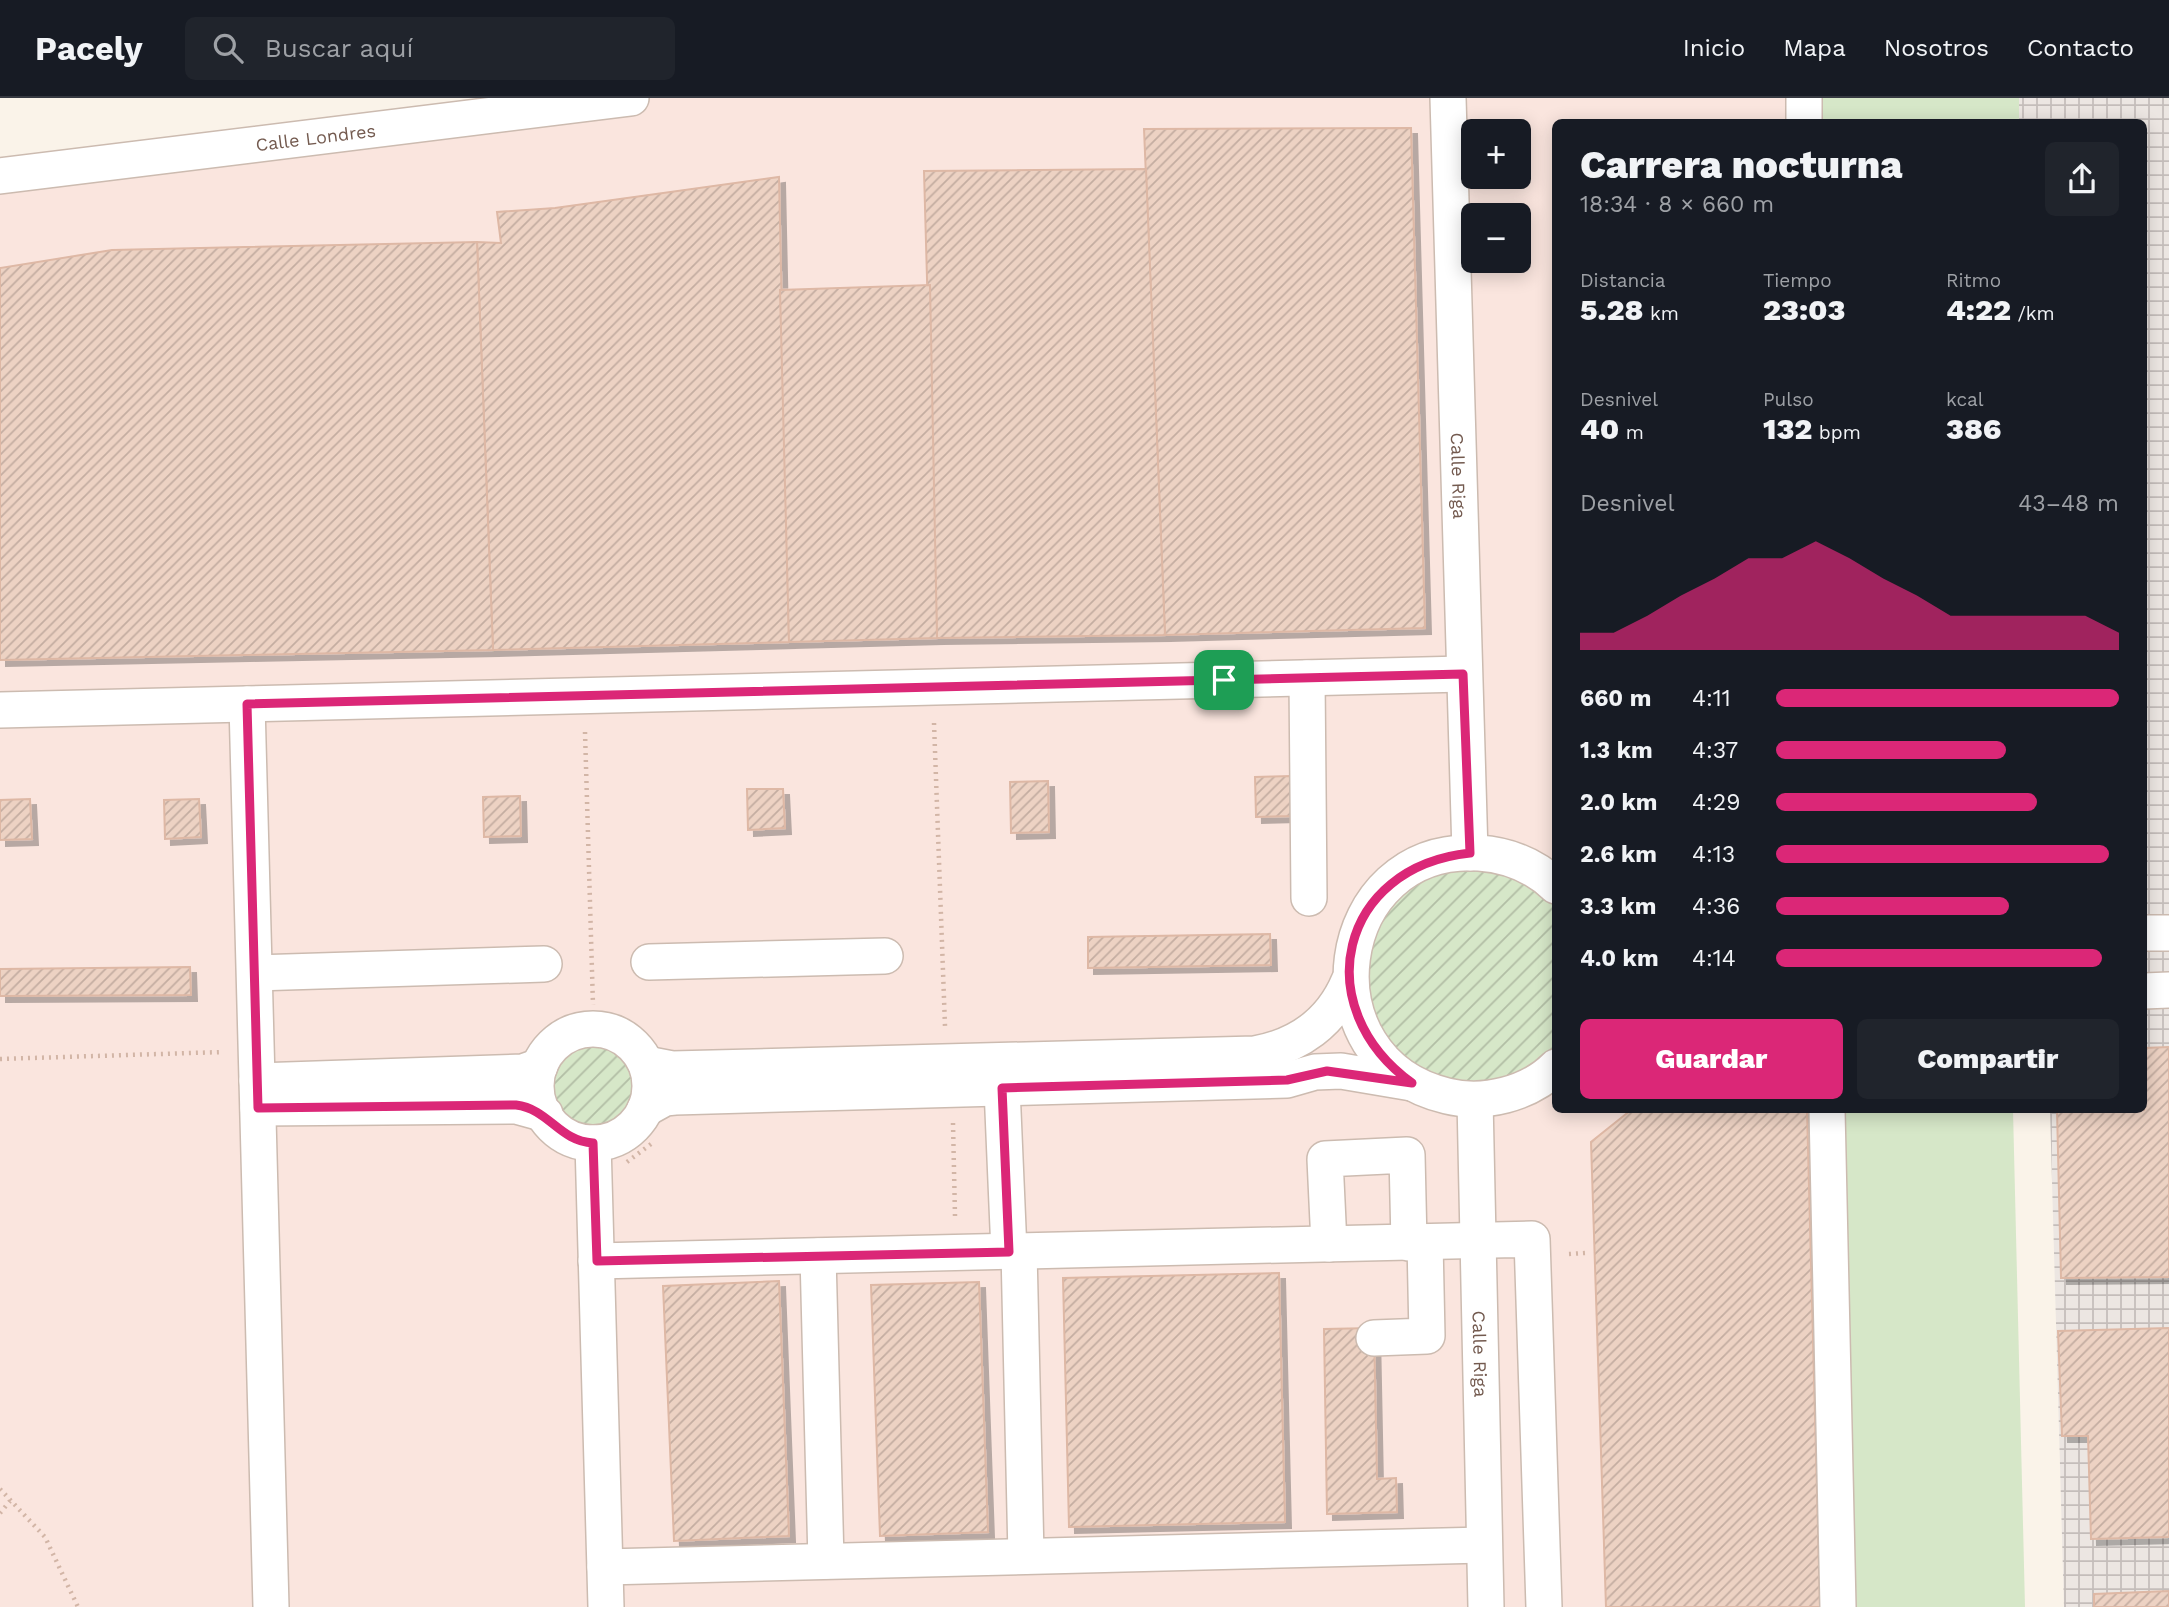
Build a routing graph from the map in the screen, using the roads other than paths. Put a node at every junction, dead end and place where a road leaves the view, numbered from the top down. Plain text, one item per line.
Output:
1 (631, 98) edge
2 (1448, 98) edge
3 (1804, 98) edge
4 (1804, 119) edge
5 (0, 176) edge
6 (1463, 674) junction
7 (1307, 678) junction
8 (247, 704) junction
9 (0, 710) edge
10 (1470, 853) junction
11 (1552, 883) edge
12 (1309, 898) dead end
13 (2147, 933) edge
14 (2169, 933) edge
15 (885, 956) dead end
16 (649, 962) dead end
17 (544, 964) dead end
18 (255, 973) junction
19 (1349, 981) junction
20 (2169, 990) edge
21 (2147, 991) edge
22 (646, 1064) junction
23 (540, 1066) junction
24 (1552, 1070) edge
25 (1412, 1083) junction
26 (1002, 1088) junction
27 (258, 1094) junction
28 (1475, 1100) junction
29 (1827, 1113) edge
30 (545, 1114) junction
31 (650, 1125) junction
32 (593, 1143) junction
33 (1477, 1241) junction
34 (1417, 1242) junction
35 (1329, 1244) junction
36 (1014, 1252) junction
37 (818, 1256) junction
38 (597, 1261) junction
39 (1374, 1338) dead end
40 (1484, 1545) junction
41 (1026, 1556) junction
42 (826, 1561) junction
43 (605, 1567) junction
44 (271, 1607) edge
45 (606, 1607) edge
46 (1486, 1607) edge
47 (1544, 1607) edge
48 (1838, 1607) edge

1 - 5 street, Calle Londres
2 - 6 street, Calle Riga
3 - 4 street
6 - 7 street
6 - 10 street, Calle Riga
7 - 8 street
7 - 12 street
8 - 9 street
8 - 18 street
10 - 11 street
10 - 19 street
13 - 14 street
15 - 16 street
17 - 18 street
18 - 27 street
19 - 22 street
19 - 25 street
20 - 21 street
22 - 23 street
22 - 31 street
23 - 27 street
23 - 30 street
24 - 28 street
25 - 26 street
25 - 28 street
26 - 31 street
26 - 36 street
27 - 30 street
27 - 44 street
28 - 33 street, Calle Riga
29 - 48 street
30 - 32 street
31 - 32 street
32 - 38 street
33 - 34 street
33 - 40 street, Calle Riga
33 - 47 street
34 - 35 street
34 - 35 street
34 - 39 street
35 - 36 street
36 - 37 street
36 - 41 street
37 - 38 street
37 - 42 street
38 - 43 street
40 - 41 street
40 - 46 street, Calle Riga
41 - 42 street
42 - 43 street
43 - 45 street

